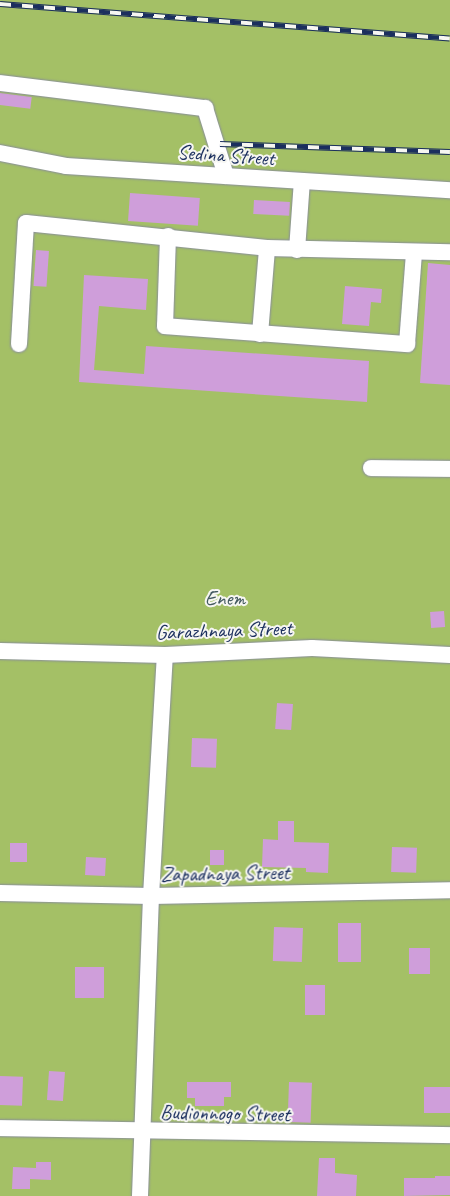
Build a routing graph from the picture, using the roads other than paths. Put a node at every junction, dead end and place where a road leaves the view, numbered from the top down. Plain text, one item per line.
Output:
1 (0, 83) edge
2 (0, 153) edge
3 (226, 176) junction
4 (302, 181) junction
5 (450, 190) edge
6 (168, 236) junction
7 (267, 248) junction
8 (297, 250) junction
9 (414, 252) junction
10 (450, 252) edge
11 (260, 334) junction
12 (19, 344) dead end
13 (371, 468) dead end
14 (450, 469) edge
15 (0, 651) edge
16 (165, 655) junction
17 (450, 655) edge
18 (450, 890) edge
19 (0, 893) edge
20 (151, 896) junction
21 (0, 1128) edge
22 (142, 1132) junction
23 (450, 1136) edge
24 (140, 1196) edge

1 - 3 street
2 - 3 street, Sedina Street
3 - 4 street, Sedina Street
4 - 5 street, Sedina Street
4 - 8 street
6 - 7 street
6 - 11 street
6 - 12 street
7 - 8 street
7 - 11 street
8 - 9 street
9 - 10 street
9 - 11 street
13 - 14 street
15 - 16 street, Garazhnaya Street
16 - 17 street, Garazhnaya Street
16 - 20 street
18 - 20 street, Zapadnaya Street
19 - 20 street, Zapadnaya Street
20 - 22 street
21 - 22 street, Budionnogo Street
22 - 23 street, Budionnogo Street
22 - 24 street

